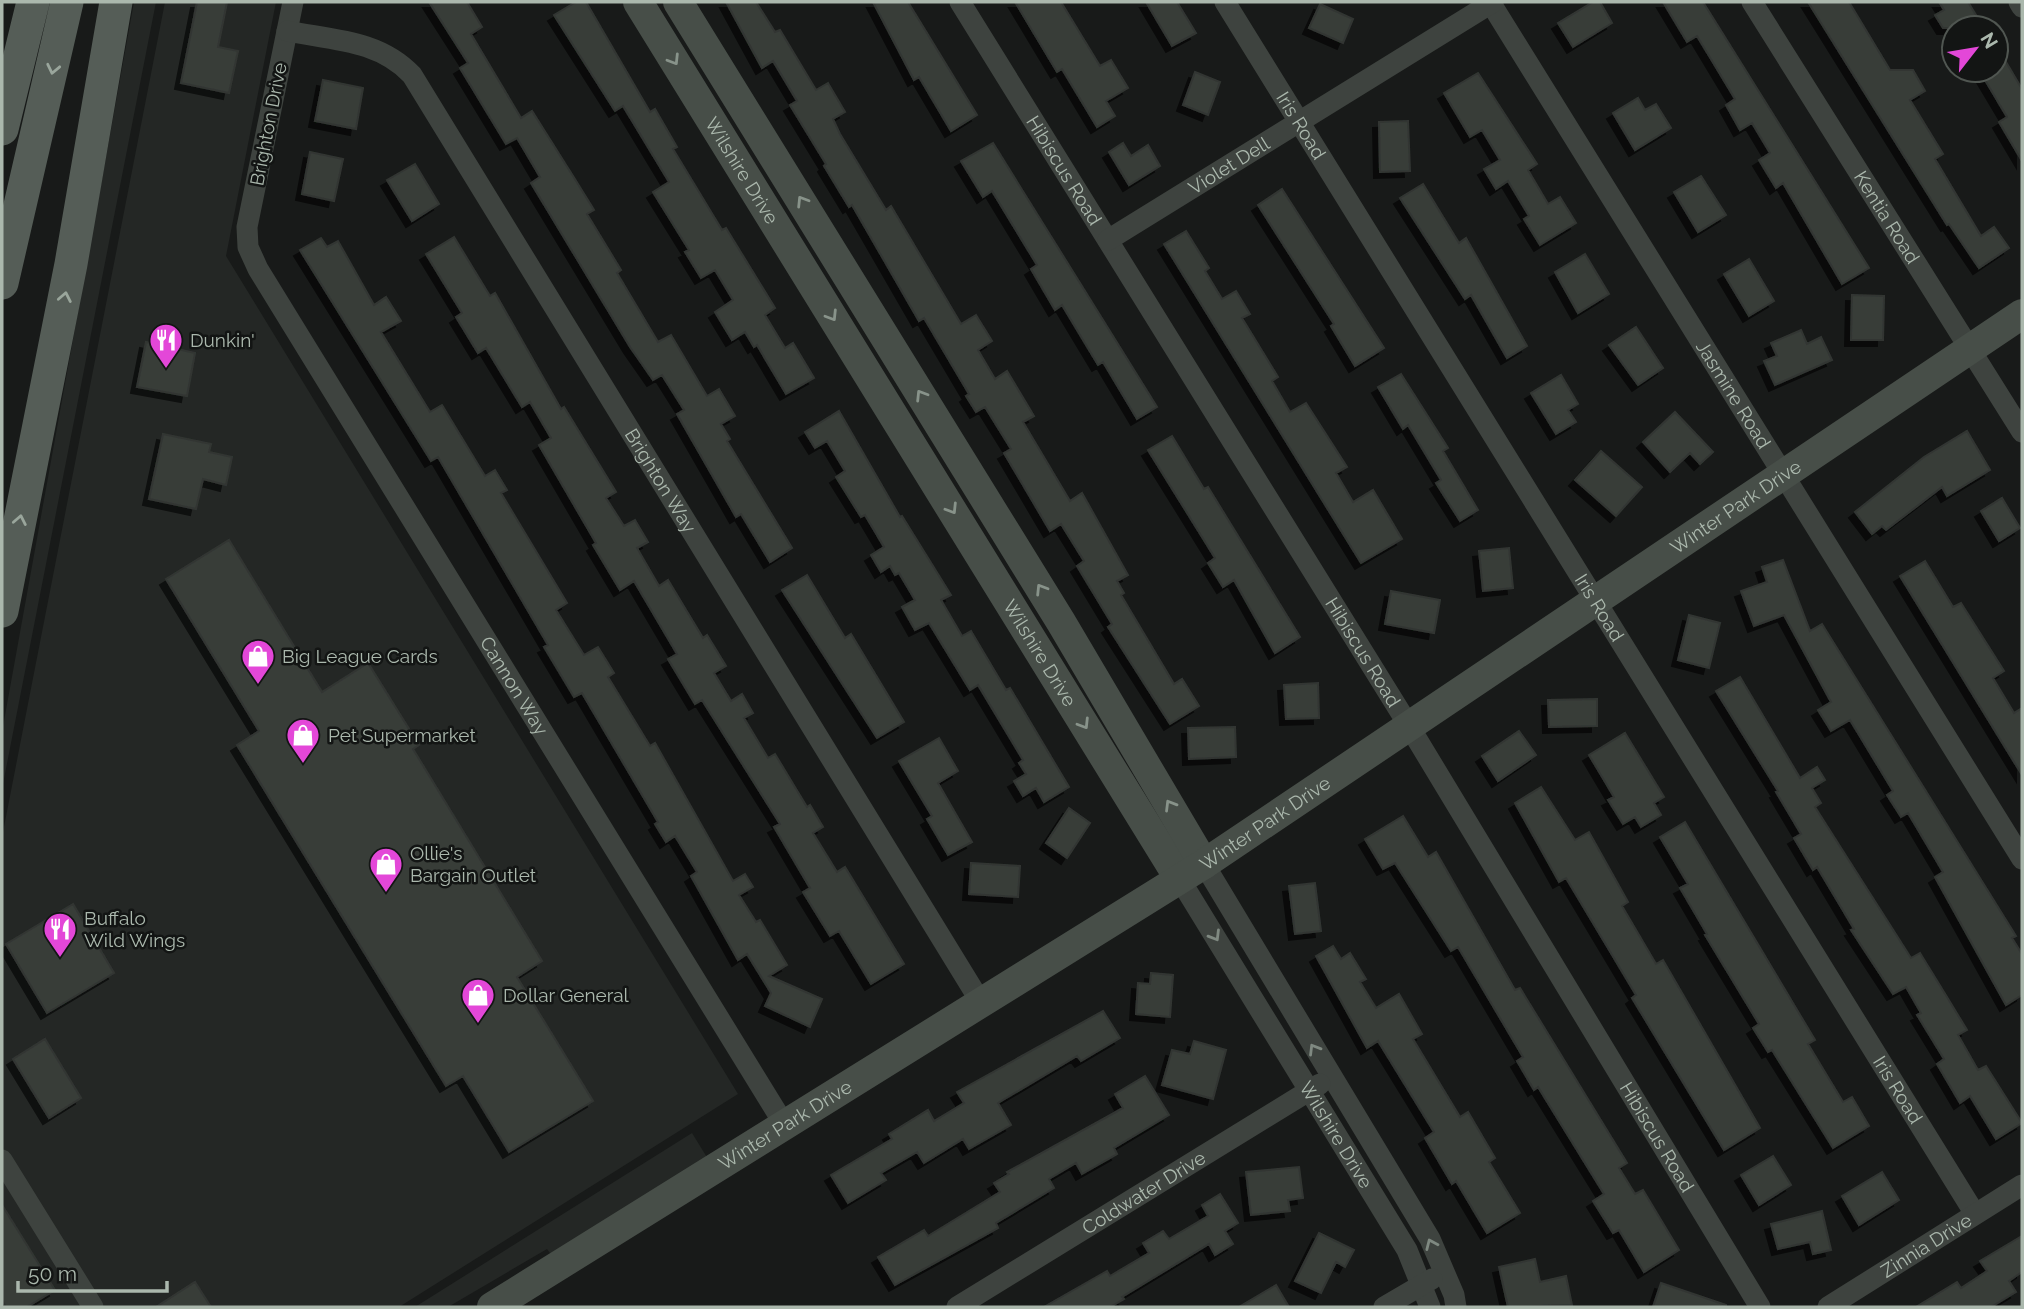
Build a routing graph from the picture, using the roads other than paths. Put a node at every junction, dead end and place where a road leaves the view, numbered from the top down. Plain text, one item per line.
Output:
1 (33, 2) edge
2 (67, 2) edge
3 (116, 2) edge
4 (293, 2) edge
5 (638, 2) edge
6 (678, 2) edge
7 (960, 2) edge
8 (1225, 2) edge
9 (1491, 2) edge
10 (1752, 2) edge
11 (2019, 2) edge
12 (2022, 7) edge
13 (287, 31) junction
14 (1300, 123) junction
15 (2, 129) edge
16 (1108, 240) junction
17 (248, 247) joint
18 (837, 259) junction
19 (809, 279) junction
20 (2, 283) edge
21 (2022, 314) edge
22 (1971, 349) junction
23 (2022, 432) edge
24 (1785, 474) junction
25 (1597, 603) junction
26 (2, 611) edge
27 (1061, 622) junction
28 (1033, 642) junction
29 (1409, 726) junction
30 (2022, 859) edge
31 (1192, 871) junction
32 (980, 1001) junction
33 (1330, 1077) junction
34 (1309, 1090) junction
35 (784, 1124) junction
36 (2, 1160) edge
37 (2022, 1185) edge
38 (1975, 1214) junction
39 (1443, 1274) junction
40 (1420, 1284) junction
41 (93, 1307) edge
42 (492, 1307) edge
43 (957, 1307) edge
44 (1384, 1307) edge
45 (1430, 1307) edge
46 (1456, 1307) edge
47 (1760, 1307) edge
48 (1828, 1307) edge

1 - 15 main road
2 -> 20 main road
26 -> 3 main road
4 - 13 street, Brighton Drive
5 -> 19 street, Wilshire Drive
18 -> 6 street, Wilshire Drive
7 - 16 street, Hibiscus Road
8 - 14 street, Iris Road
9 - 14 street, Violet Dell
9 - 24 street, Jasmine Road
10 - 22 street, Kentia Road
11 - 12 street
13 - 17 street, Brighton Drive
13 - 32 street, Brighton Way
14 - 16 street, Violet Dell
14 - 25 street, Iris Road
16 - 29 street, Hibiscus Road
17 - 35 street, Cannon Way
18 - 19 street
27 -> 18 street, Wilshire Drive
19 -> 28 street, Wilshire Drive
21 - 22 street, Winter Park Drive
22 - 23 street, Kentia Road
22 - 24 street, Winter Park Drive
24 - 25 street, Winter Park Drive
24 - 30 street, Jasmine Road
25 - 29 street, Winter Park Drive
25 - 38 street, Iris Road
27 - 28 street
31 -> 27 street, Wilshire Drive
28 -> 31 street, Wilshire Drive
29 - 31 street, Winter Park Drive
29 - 47 street, Hibiscus Road
31 - 32 street, Winter Park Drive
33 -> 31 street, Wilshire Drive
31 -> 34 street, Wilshire Drive
32 - 35 street, Winter Park Drive
33 - 34 street, Coldwater Drive
39 -> 33 street, Wilshire Drive
34 - 40 street, Wilshire Drive
34 - 43 street, Coldwater Drive
35 - 42 street, Winter Park Drive
36 - 41 street
37 - 38 street, Zinnia Drive
38 - 48 street, Zinnia Drive
39 - 40 street
39 - 46 street, Wilshire Drive
40 - 44 street
40 - 45 street, Wilshire Drive

